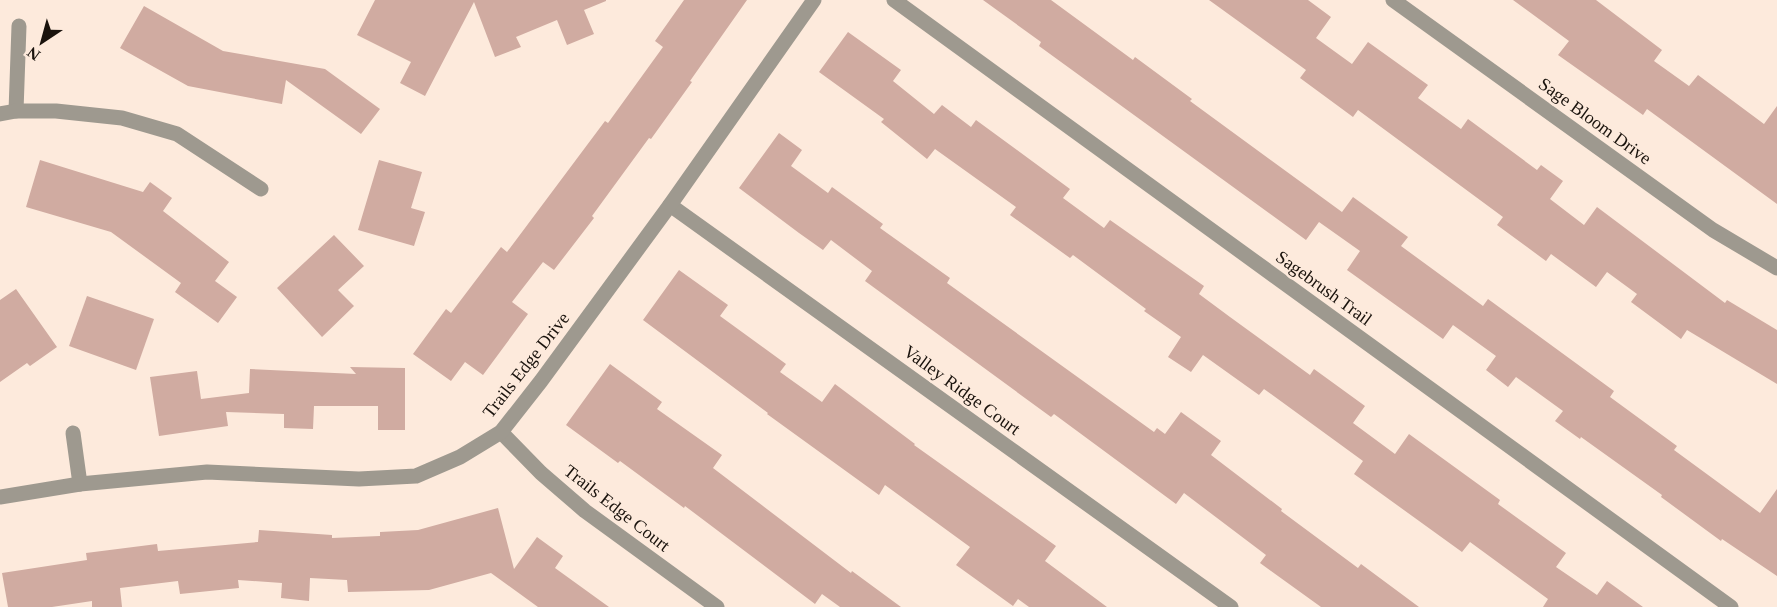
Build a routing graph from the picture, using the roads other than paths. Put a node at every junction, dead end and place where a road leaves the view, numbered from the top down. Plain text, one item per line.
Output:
1 (814, 0) edge
2 (894, 0) edge
3 (1394, 0) edge
4 (19, 26) dead end
5 (16, 111) junction
6 (0, 114) edge
7 (261, 189) dead end
8 (670, 205) junction
9 (1777, 268) edge
10 (501, 432) junction
11 (73, 433) dead end
12 (80, 484) junction
13 (0, 497) edge
14 (717, 607) edge
15 (1231, 607) edge
16 (1731, 607) edge

1 - 8 street, Trails Edge Drive
2 - 16 street, Sagebrush Trail
3 - 9 street, Sage Bloom Drive
4 - 5 street
5 - 6 street
5 - 7 street
8 - 10 street, Trails Edge Drive
8 - 15 street, Valley Ridge Court
10 - 12 street, Trails Edge Drive
10 - 14 street, Trails Edge Court
11 - 12 street
12 - 13 street, Trails Edge Drive

